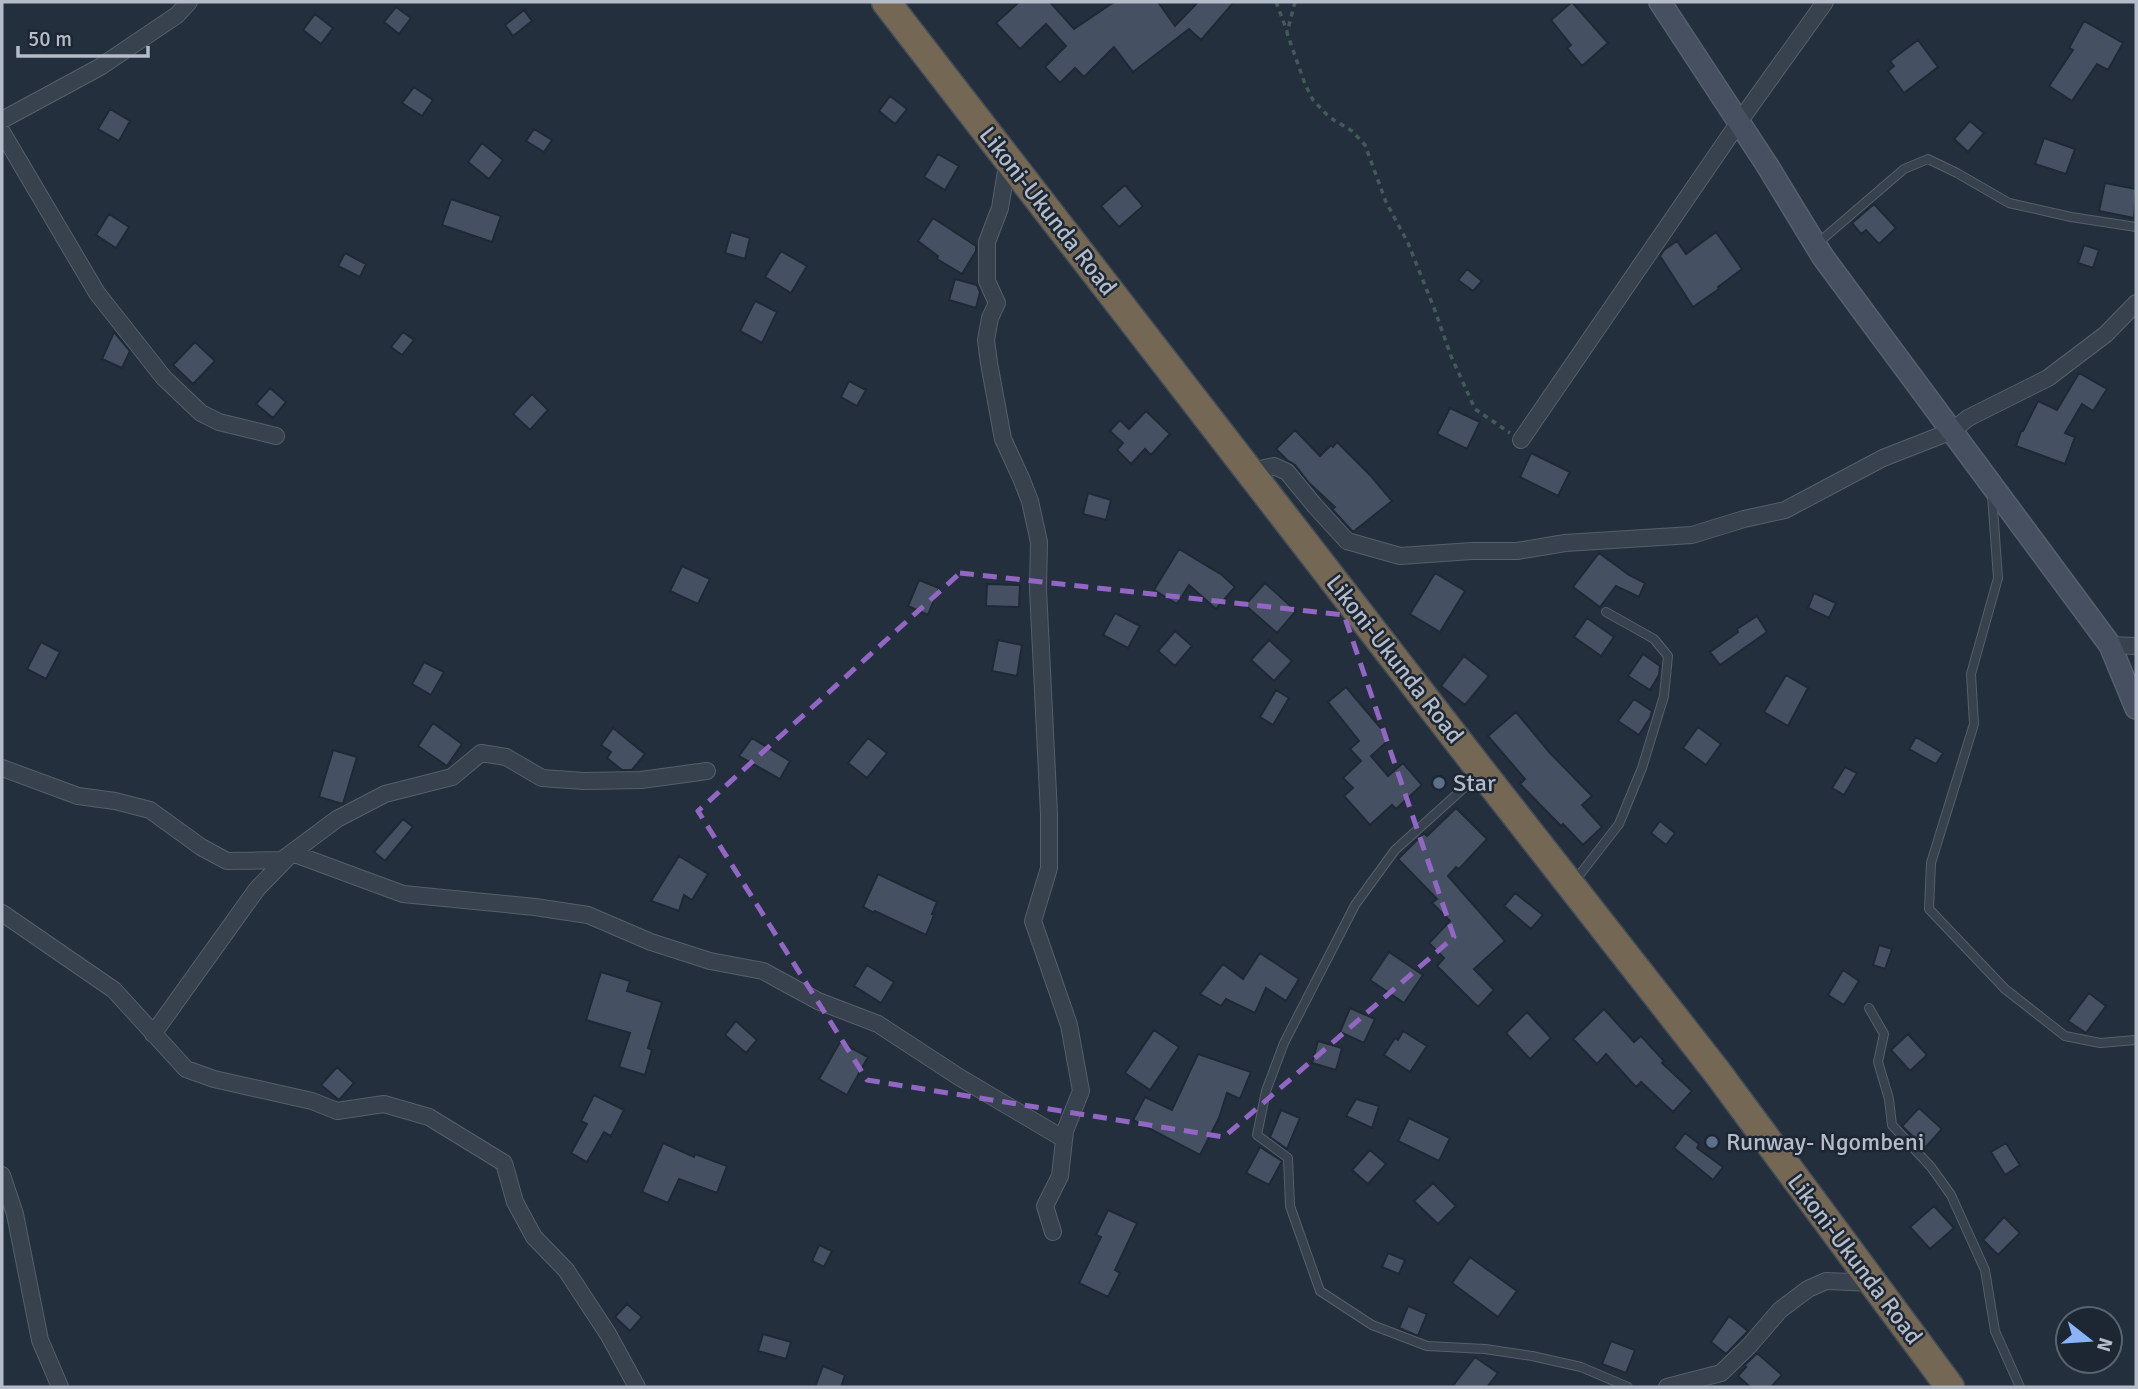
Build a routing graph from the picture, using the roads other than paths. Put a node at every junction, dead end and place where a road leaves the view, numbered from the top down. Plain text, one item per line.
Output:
1 (189, 2) edge
2 (886, 2) edge
3 (1660, 2) edge
4 (1825, 2) edge
5 (2, 120) edge
6 (1739, 122) junction
7 (2, 132) edge
8 (1008, 159) junction
9 (2136, 227) edge
10 (1816, 245) junction
11 (2136, 303) edge
12 (1952, 431) junction
13 (276, 436) dead end
14 (1521, 440) road end
15 (1251, 471) junction
16 (1991, 485) junction
17 (1606, 612) dead end
18 (2110, 645) junction
19 (2136, 646) edge
20 (2136, 708) edge
21 (2, 768) edge
22 (707, 771) dead end
23 (1482, 772) junction
24 (292, 853) junction
25 (1572, 885) junction
26 (2, 913) edge
27 (1869, 1008) dead end
28 (153, 1034) junction
29 (2136, 1040) edge
30 (1064, 1139) junction
31 (2, 1175) edge
32 (1053, 1232) dead end
33 (1874, 1283) junction
34 (60, 1387) edge
35 (637, 1387) edge
36 (1628, 1387) edge
37 (1667, 1387) edge
38 (1950, 1387) edge
39 (2020, 1387) edge

1 - 5 street
2 - 8 highway, Likoni-Ukunda Road
3 - 6 street
4 - 6 street
6 - 10 street
6 - 14 street
7 - 13 street
8 - 15 highway, Likoni-Ukunda Road
8 - 30 street
9 - 10 lane
10 - 12 street
11 - 12 street
12 - 15 street
12 - 16 street
15 - 23 highway, Likoni-Ukunda Road
16 - 18 street
16 - 29 lane
17 - 25 lane
18 - 19 street
18 - 20 street
21 - 24 street
22 - 24 street
23 - 25 highway, Likoni-Ukunda Road
23 - 36 lane
24 - 28 street
24 - 30 street
25 - 33 highway, Likoni-Ukunda Road
26 - 28 street
27 - 39 lane
28 - 35 street
30 - 32 street
31 - 34 street
33 - 37 street
33 - 38 highway, Likoni-Ukunda Road

